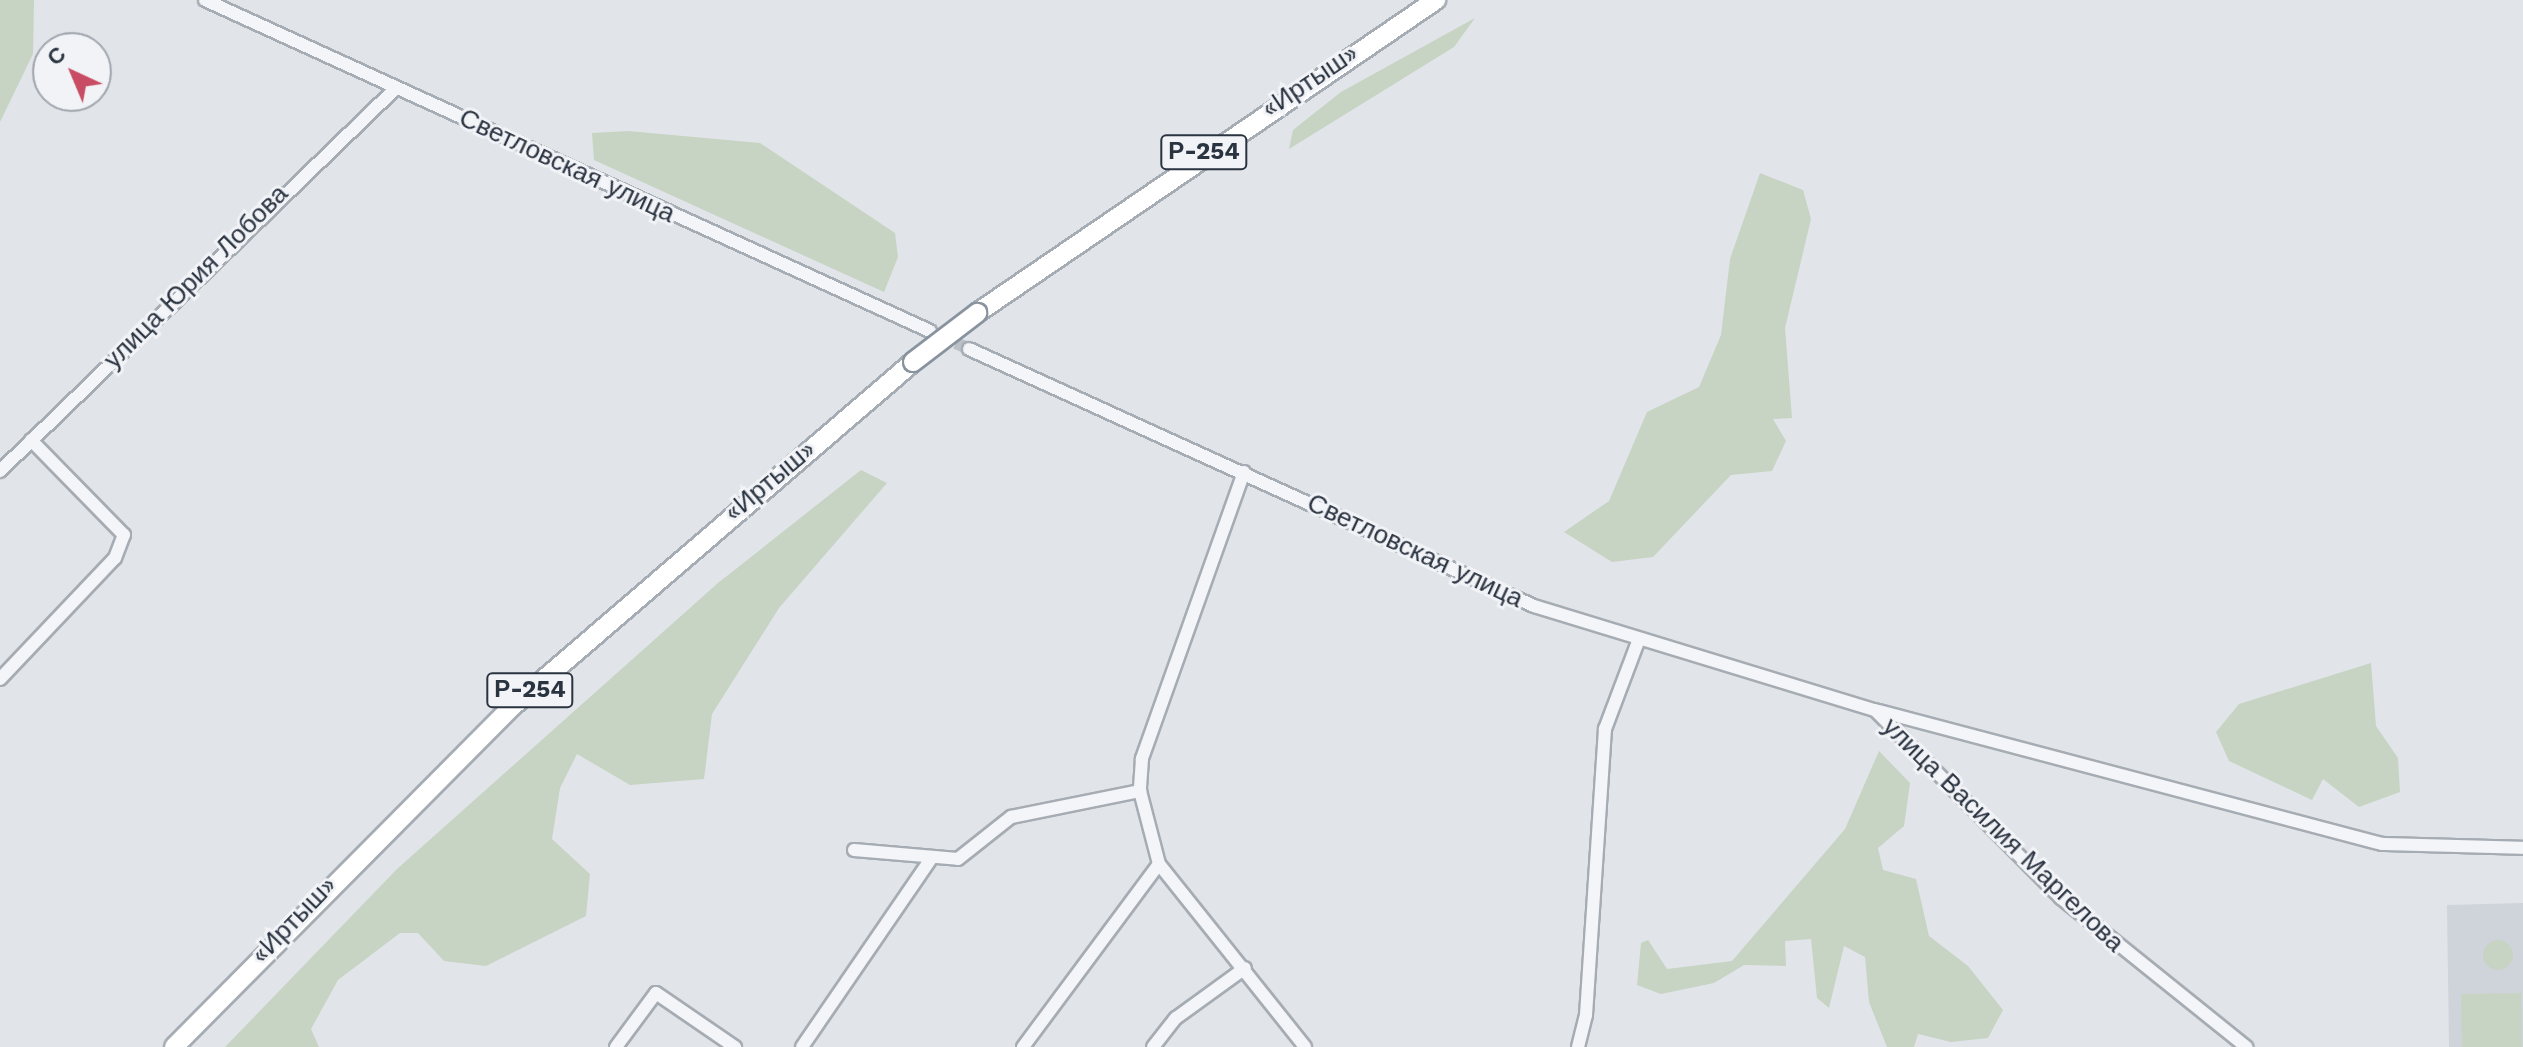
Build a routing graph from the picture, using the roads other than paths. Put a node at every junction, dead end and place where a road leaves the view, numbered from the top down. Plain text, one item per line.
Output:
1 (205, 0) edge
2 (1436, 0) edge
3 (396, 88) junction
4 (930, 331) tunnel mouth
5 (969, 349) tunnel mouth
6 (31, 440) junction
7 (0, 471) edge
8 (1244, 472) junction
9 (1639, 639) junction
10 (0, 679) edge
11 (1875, 710) junction
12 (1140, 791) junction
13 (2523, 848) edge
14 (854, 850) dead end
15 (932, 857) junction
16 (1159, 864) junction
17 (1245, 968) junction
18 (174, 1047) edge
19 (616, 1047) edge
20 (735, 1047) edge
21 (802, 1047) edge
22 (1023, 1047) edge
23 (1153, 1047) edge
24 (1305, 1047) edge
25 (1578, 1047) edge
26 (2246, 1047) edge

1 - 3 street, Светловская улица
2 - 18 highway, «Иртыш» / Р-254, bridge
3 - 4 street, Светловская улица
3 - 6 street, улица Юрия Лобова
5 - 8 street, Светловская улица
6 - 7 street, улица Юрия Лобова
6 - 10 street
8 - 9 street, Светловская улица
8 - 12 street
9 - 11 street, Светловская улица
9 - 25 street
11 - 13 street, Светловская улица
11 - 26 street, улица Василия Маргелова
12 - 15 street
12 - 16 street
14 - 15 street
15 - 21 street
16 - 17 street
16 - 22 street
17 - 23 street
17 - 24 street
19 - 20 street

